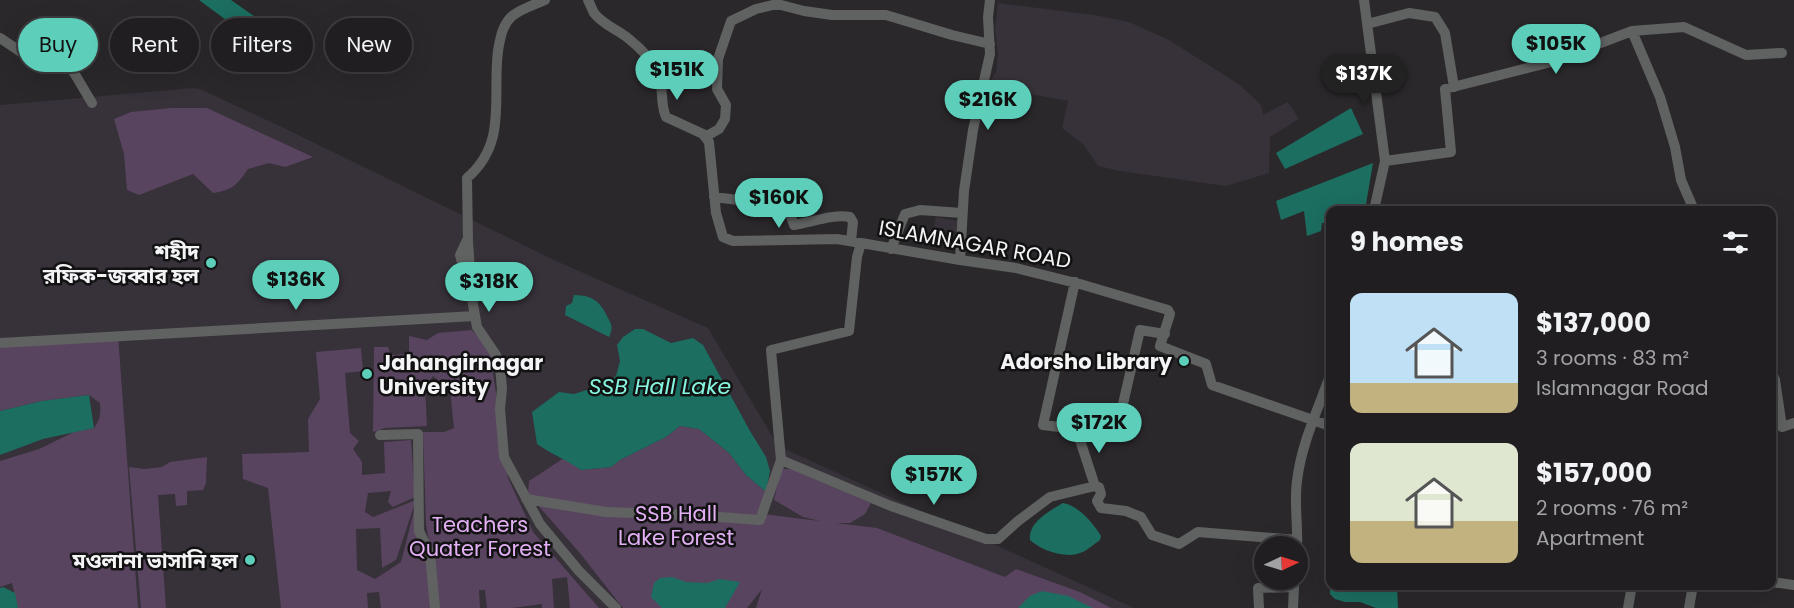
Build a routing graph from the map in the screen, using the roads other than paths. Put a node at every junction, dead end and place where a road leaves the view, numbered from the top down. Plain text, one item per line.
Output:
1 (544, 0) edge
2 (588, 0) edge
3 (990, 0) edge
4 (1364, 0) edge
5 (1367, 24) junction
6 (1632, 31) junction
7 (0, 38) edge
8 (990, 44) junction
9 (1782, 53) dead end
10 (1454, 87) junction
11 (92, 103) dead end
12 (705, 137) junction
13 (1385, 161) junction
14 (714, 198) junction
15 (1375, 206) edge
16 (1692, 206) edge
17 (963, 213) junction
18 (856, 242) junction
19 (891, 249) junction
20 (960, 260) junction
21 (1075, 282) junction
22 (475, 316) junction
23 (1165, 334) junction
24 (0, 343) edge
25 (1326, 387) edge
26 (1776, 387) edge
27 (1314, 420) junction
28 (1794, 423) edge
29 (1326, 424) edge
30 (1077, 431) junction
31 (380, 435) dead end
32 (780, 460) junction
33 (1095, 486) junction
34 (526, 500) junction
35 (1297, 536) edge
36 (1254, 538) edge
37 (1776, 583) edge
38 (1794, 585) edge
39 (1258, 590) edge
40 (1294, 590) edge
41 (1631, 590) edge
42 (1692, 590) edge
43 (435, 608) edge
44 (616, 608) edge
45 (1260, 608) edge
46 (1293, 608) edge
47 (1628, 608) edge
48 (1689, 608) edge

1 - 22 street
2 - 12 street
3 - 8 street
4 - 5 street
5 - 10 street
5 - 13 street
6 - 9 street
6 - 10 street
6 - 16 street
7 - 11 street
8 - 12 street
8 - 17 street
10 - 13 street
12 - 14 street
13 - 15 street
14 - 18 street, ISLAMNAGAR ROAD
14 - 18 street
17 - 19 street
17 - 20 street
18 - 19 street, ISLAMNAGAR ROAD
18 - 32 street
19 - 20 street, ISLAMNAGAR ROAD
20 - 21 street, ISLAMNAGAR ROAD
21 - 23 street, ISLAMNAGAR ROAD
21 - 30 street
22 - 24 street
22 - 34 street
23 - 27 street, ISLAMNAGAR ROAD
23 - 30 street
25 - 27 street
26 - 28 street
27 - 29 street, ISLAMNAGAR ROAD
27 - 35 street
30 - 33 street
31 - 43 street
32 - 33 street
32 - 34 street
33 - 36 street
34 - 44 street
37 - 38 street
39 - 45 street
40 - 46 street
41 - 47 street
42 - 48 street

